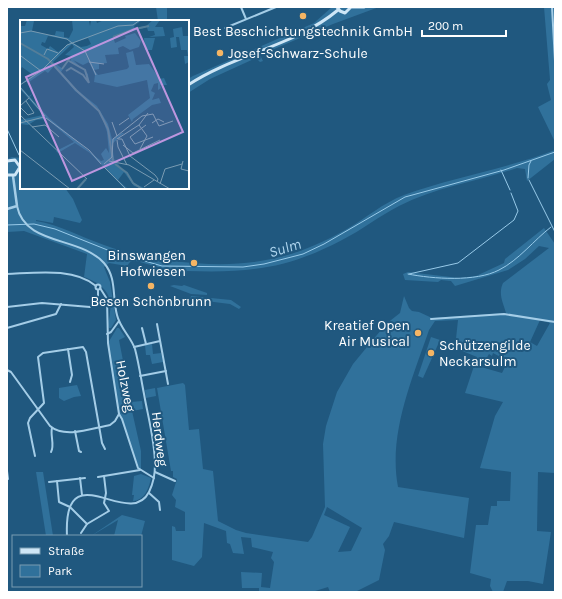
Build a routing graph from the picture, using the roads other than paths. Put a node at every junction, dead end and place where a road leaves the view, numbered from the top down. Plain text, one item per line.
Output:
1 (241, 7) edge
2 (276, 7) edge
3 (351, 7) edge
4 (364, 7) edge
5 (552, 7) edge
6 (338, 8) edge
7 (246, 19) junction
8 (225, 28) dead end
9 (555, 61) edge
10 (189, 84) edge
11 (7, 161) edge
12 (20, 165) edge
13 (7, 174) edge
14 (13, 176) junction
15 (17, 206) junction
16 (7, 209) edge
17 (7, 274) edge
18 (99, 289) junction
19 (61, 304) junction
20 (7, 306) edge
21 (431, 319) dead end
22 (119, 321) junction
23 (554, 322) edge
24 (157, 324) dead end
25 (7, 328) edge
26 (142, 328) dead end
27 (107, 334) junction
28 (160, 341) junction
29 (146, 344) junction
30 (134, 347) junction
31 (68, 350) junction
32 (7, 370) edge
33 (166, 371) junction
34 (140, 376) junction
35 (70, 382) dead end
36 (168, 384) dead end
37 (38, 410) junction
38 (119, 414) junction
39 (98, 427) junction
40 (52, 428) junction
41 (75, 431) junction
42 (105, 449) dead end
43 (51, 452) dead end
44 (81, 452) dead end
45 (35, 456) dead end
46 (140, 470) junction
47 (7, 471) edge
48 (155, 472) junction
49 (104, 476) junction
50 (98, 477) dead end
51 (8, 478) edge
52 (80, 478) junction
53 (85, 478) dead end
54 (154, 478) junction
55 (57, 481) junction
56 (175, 481) dead end
57 (49, 482) dead end
58 (149, 493) junction
59 (82, 495) junction
60 (105, 497) junction
61 (70, 507) junction
62 (160, 510) dead end
63 (87, 524) junction
64 (81, 533) dead end
65 (67, 535) edge

1 - 7 street
2 - 7 street
3 - 4 main road
3 - 6 main road
5 - 9 street
6 - 10 main road
7 - 8 street
11 - 12 main road
12 - 14 main road
13 - 14 main road
14 - 15 street, Herdweg
15 - 16 street
15 - 22 street, Herdweg
17 - 18 street
18 - 19 street
18 - 27 street, Holzweg
19 - 20 street
19 - 25 street
21 - 23 street
22 - 27 street
22 - 30 street, Herdweg
24 - 28 street
26 - 29 street
27 - 38 street, Holzweg
28 - 29 street
28 - 33 street
29 - 30 street
30 - 34 street, Herdweg
31 - 35 street
31 - 37 street
31 - 39 street
32 - 37 street
33 - 34 street
33 - 36 street
34 - 48 street, Herdweg
37 - 40 street
37 - 45 street
38 - 39 street
38 - 46 street, Holzweg
39 - 41 street
39 - 42 street
40 - 41 street
40 - 43 street
41 - 44 street
46 - 49 street
46 - 54 street
47 - 51 street
48 - 54 street, Herdweg
48 - 56 street
49 - 50 street
49 - 60 street
52 - 53 street
52 - 55 street
52 - 59 street
54 - 58 street, Herdweg
55 - 57 street
55 - 61 street
58 - 60 street
58 - 62 street
59 - 60 street
59 - 61 street
60 - 63 street
61 - 63 street
61 - 65 street
63 - 64 street

